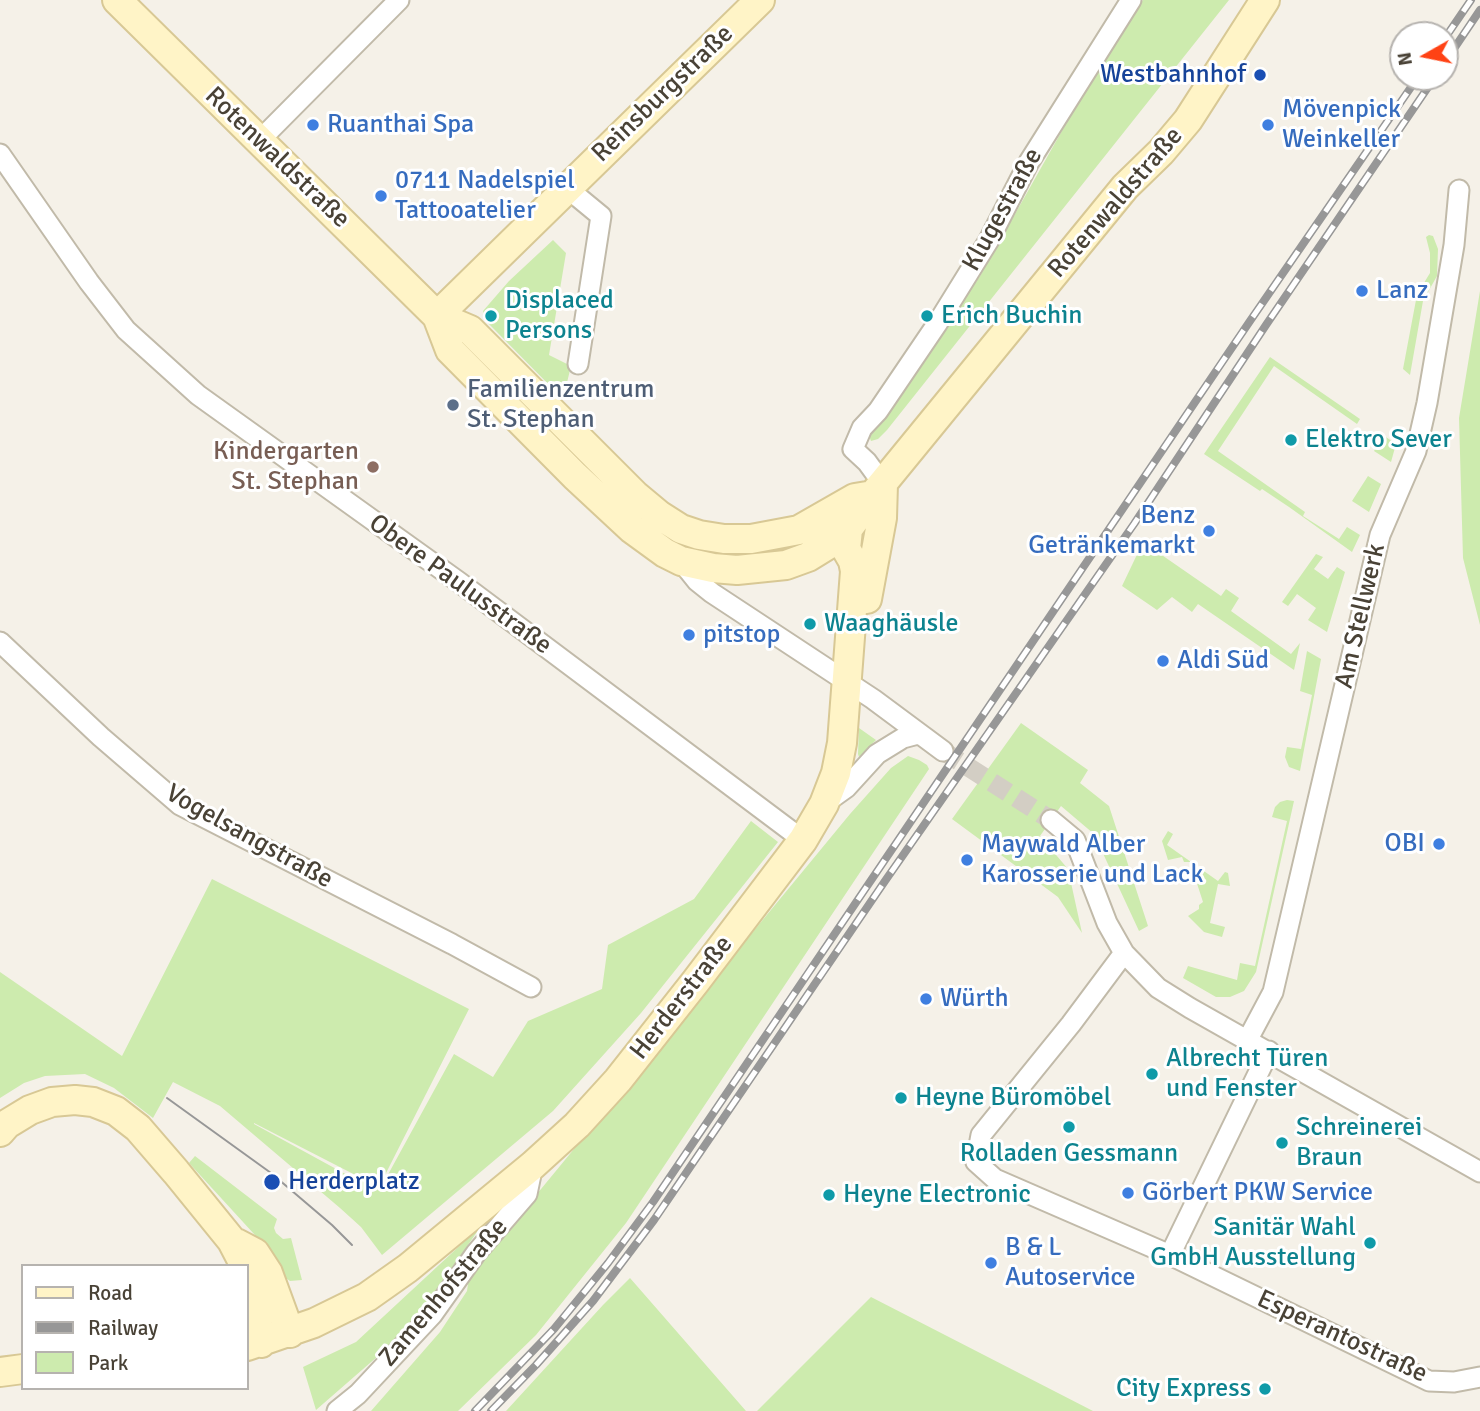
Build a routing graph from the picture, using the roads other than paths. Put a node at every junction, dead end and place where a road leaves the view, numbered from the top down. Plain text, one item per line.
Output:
1 (117, 0) edge
2 (400, 0) edge
3 (760, 0) edge
4 (1131, 0) edge
5 (1265, 0) edge
6 (259, 141) junction
7 (0, 154) edge
8 (567, 188) junction
9 (1459, 190) dead end
10 (437, 316) junction
11 (578, 364) dead end
12 (594, 452) junction
13 (575, 476) junction
14 (878, 490) junction
15 (799, 530) junction
16 (843, 540) junction
17 (681, 561) junction
18 (852, 629) junction
19 (0, 642) edge
20 (847, 681) junction
21 (918, 734) junction
22 (943, 751) tunnel mouth
23 (824, 804) junction
24 (1051, 820) tunnel mouth
25 (803, 839) junction
26 (1124, 953) junction
27 (531, 987) dead end
28 (1248, 1039) junction
29 (1269, 1051) junction
30 (0, 1132) edge
31 (533, 1165) junction
32 (1480, 1172) edge
33 (1170, 1255) junction
34 (237, 1258) edge
35 (248, 1282) edge
36 (290, 1333) junction
37 (254, 1344) edge
38 (21, 1369) edge
39 (0, 1372) edge
40 (1480, 1377) edge
41 (337, 1411) edge

1 - 6 main road, Rotenwaldstraße
2 - 6 street
3 - 8 main road, Reinsburgstraße
4 - 14 street, Klugestraße
5 - 14 main road, Rotenwaldstraße
6 - 10 main road, Rotenwaldstraße
7 - 25 street, Obere Paulusstraße
8 - 10 main road, Reinsburgstraße
8 - 11 street
9 - 28 street, Am Stellwerk
10 - 12 main road, Rotenwaldstraße
10 - 13 main road, Rotenwaldstraße
12 - 13 main road
12 - 15 main road, Rotenwaldstraße
13 - 17 main road, Rotenwaldstraße
14 - 15 main road, Rotenwaldstraße
14 - 16 main road, Rotenwaldstraße
14 - 18 main road
15 - 16 main road
16 - 17 main road, Rotenwaldstraße
16 - 18 main road, Herderstraße
17 - 20 street, Rotenwaldstraße
18 - 20 main road, Herderstraße
19 - 27 street, Vogelsangstraße
20 - 21 street, Rotenwaldstraße
20 - 23 main road, Herderstraße
21 - 22 street, Rotenwaldstraße
21 - 23 street
23 - 25 main road, Herderstraße
24 - 26 street
25 - 31 main road, Herderstraße
26 - 28 street
26 - 33 street, Esperantostraße
28 - 29 street
29 - 32 street
29 - 33 street
30 - 34 main road
31 - 36 main road, Herderstraße
31 - 41 street, Zamenhofstraße
33 - 40 street, Esperantostraße
34 - 36 main road
35 - 37 main road, Herderstraße
36 - 37 main road, Herderstraße
38 - 39 main road

